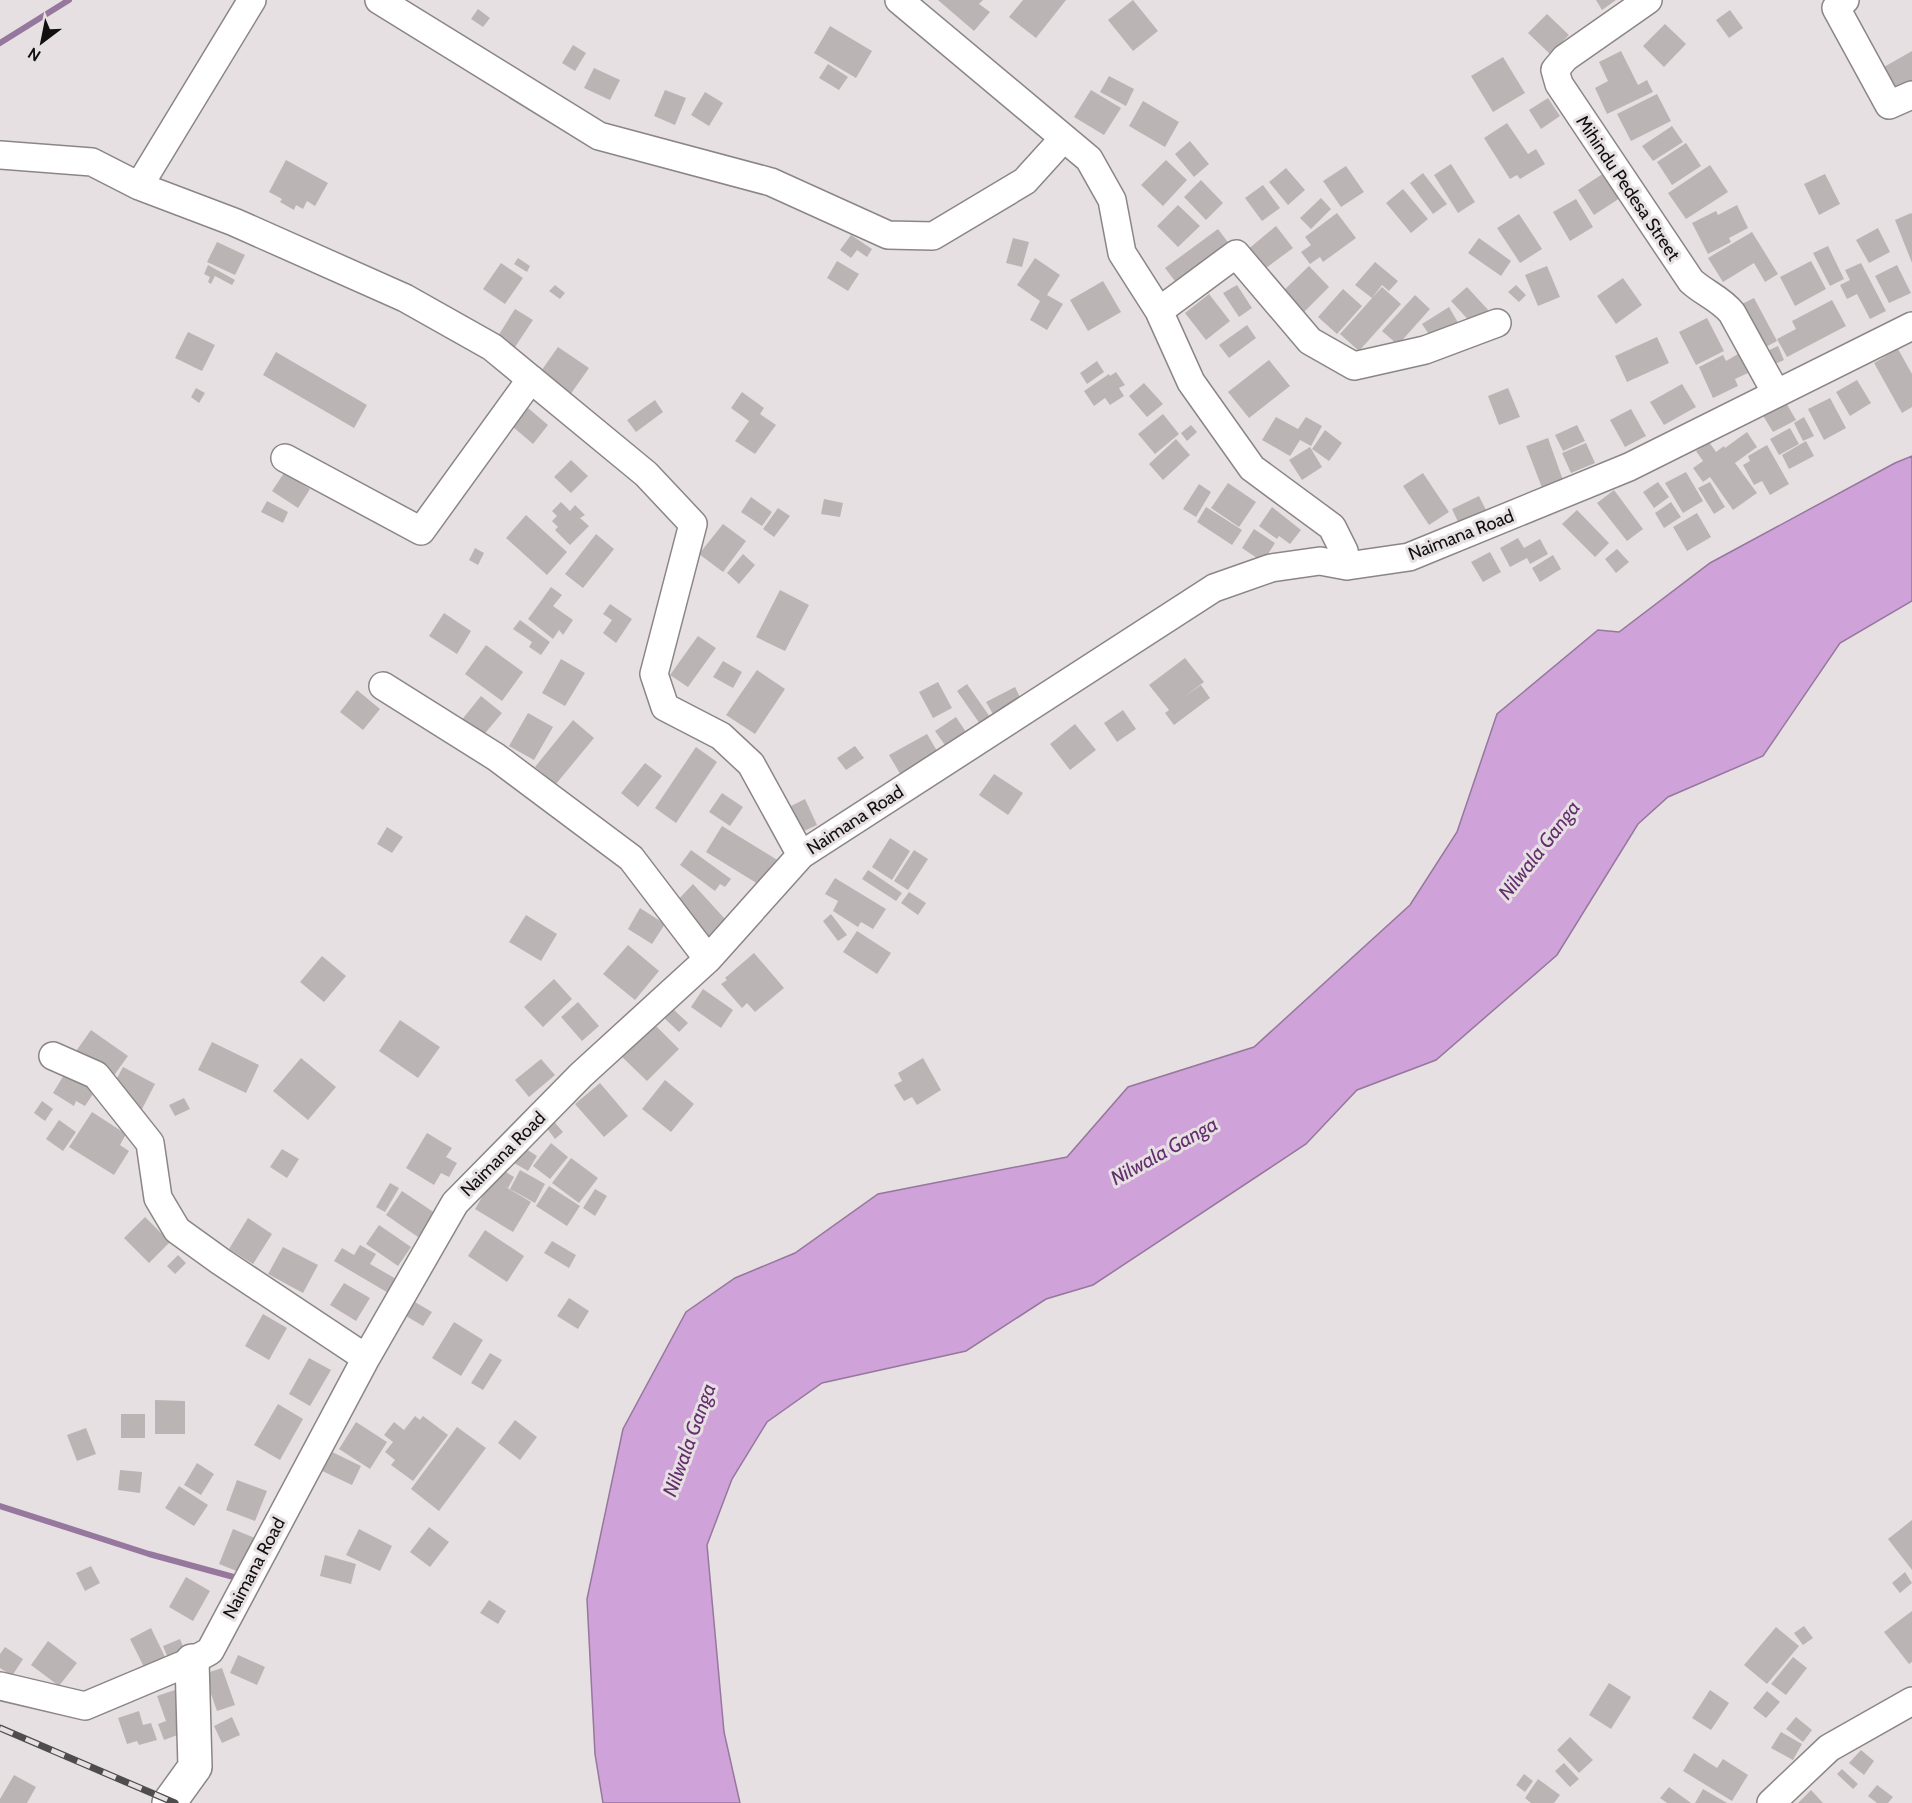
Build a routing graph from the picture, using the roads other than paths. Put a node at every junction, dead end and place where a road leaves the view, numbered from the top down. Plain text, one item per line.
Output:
1 (252, 0) edge
2 (379, 0) edge
3 (899, 0) edge
4 (1648, 0) edge
5 (1845, 0) edge
6 (1912, 95) edge
7 (1064, 139) junction
8 (0, 155) edge
9 (139, 186) junction
10 (1159, 311) junction
11 (1497, 324) dead end
12 (1912, 326) edge
13 (531, 379) junction
14 (1776, 393) junction
15 (285, 458) dead end
16 (1347, 566) junction
17 (383, 686) dead end
18 (801, 855) junction
19 (708, 959) junction
20 (53, 1056) dead end
21 (366, 1358) junction
22 (192, 1661) junction
23 (0, 1686) edge
24 (1912, 1701) edge
25 (169, 1803) edge
26 (1771, 1803) edge

1 - 9 street
2 - 7 street
3 - 7 street
4 - 14 street, Mihindu Pedesa Street
5 - 6 street
7 - 10 street
8 - 9 street
9 - 13 street
10 - 11 street
10 - 16 street
12 - 14 street, Naimana Road
13 - 15 street
13 - 18 street
14 - 16 street, Naimana Road
16 - 18 street, Naimana Road
17 - 19 street
18 - 19 street, Naimana Road
19 - 21 street, Naimana Road
20 - 21 street
21 - 22 street, Naimana Road
22 - 23 street, Naimana Road
22 - 25 main road
24 - 26 street

